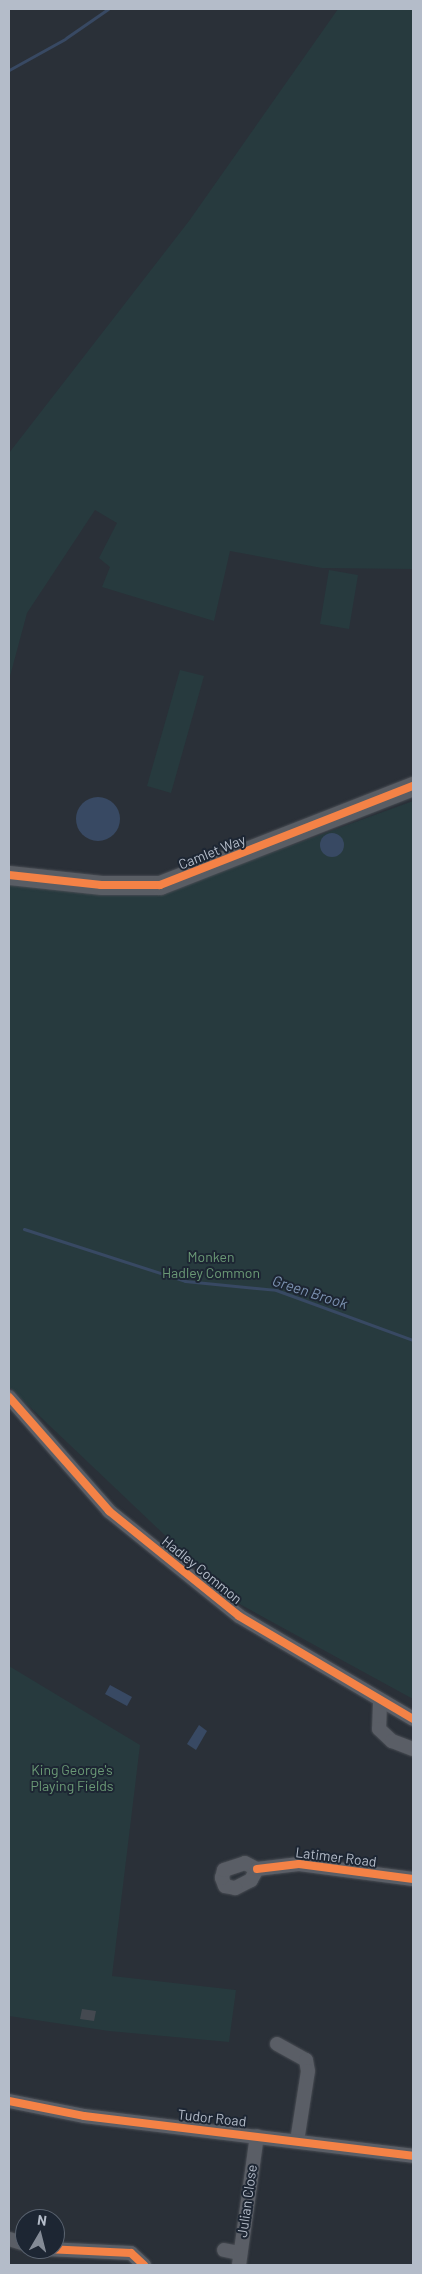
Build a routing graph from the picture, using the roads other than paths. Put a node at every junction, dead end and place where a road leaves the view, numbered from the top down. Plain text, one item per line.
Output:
1 (413, 786) edge
2 (9, 875) edge
3 (9, 1397) edge
4 (380, 1703) junction
5 (413, 1719) edge
6 (413, 1750) edge
7 (257, 1869) dead end
8 (413, 1879) edge
9 (277, 2044) dead end
10 (9, 2101) edge
11 (257, 2136) junction
12 (298, 2142) junction
13 (413, 2156) edge
14 (65, 2250) edge
15 (224, 2250) dead end
16 (240, 2259) edge
17 (144, 2265) edge

1 - 2 street, Camlet Way
3 - 4 street, Hadley Common
4 - 5 street, Hadley Common
4 - 6 street
7 - 8 street, Latimer Road
9 - 12 street
10 - 11 street, Tudor Road
11 - 12 street, Tudor Road
11 - 16 street, Julian Close
12 - 13 street, Tudor Road
14 - 17 street
15 - 16 street

